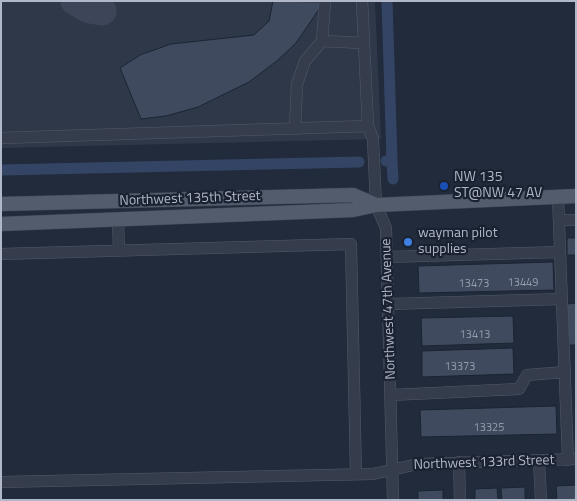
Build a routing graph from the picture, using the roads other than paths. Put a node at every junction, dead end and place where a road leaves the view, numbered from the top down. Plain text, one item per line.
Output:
1 (325, 1) edge
2 (362, 1) edge
3 (322, 41) junction
4 (364, 43) junction
5 (368, 126) junction
6 (295, 129) junction
7 (1, 138) edge
8 (576, 196) edge
9 (558, 197) junction
10 (1, 204) edge
11 (376, 205) junction
12 (118, 220) junction
13 (559, 220) junction
14 (576, 220) edge
15 (1, 224) edge
16 (119, 250) junction
17 (560, 252) junction
18 (1, 254) edge
19 (387, 257) junction
20 (562, 299) junction
21 (389, 304) junction
22 (564, 372) junction
23 (391, 395) junction
24 (572, 459) edge
25 (539, 460) junction
26 (459, 462) junction
27 (392, 470) junction
28 (356, 474) junction
29 (1, 482) edge
30 (393, 500) edge
31 (460, 500) edge
32 (540, 500) edge

1 - 3 street
2 - 4 street, Northwest 47th Avenue
3 - 4 street
3 - 6 street
4 - 5 street, Northwest 47th Avenue
5 - 6 street
5 - 11 street, Northwest 47th Avenue
6 - 7 street
8 - 9 main road, Northwest 135th Street
9 - 11 main road, Northwest 135th Street
9 - 13 street
10 - 11 main road, Northwest 135th Street
11 - 12 main road, Northwest 135th Street
11 - 19 street, Northwest 47th Avenue
12 - 15 main road, Northwest 135th Street
12 - 16 street
13 - 14 street
13 - 17 street
16 - 18 street
16 - 28 street
17 - 19 street
17 - 20 street
19 - 21 street, Northwest 47th Avenue
20 - 21 street
20 - 22 street
21 - 23 street, Northwest 47th Avenue
22 - 23 street
22 - 24 street
23 - 27 street, Northwest 47th Avenue
24 - 25 street, Northwest 133rd Street
25 - 26 street, Northwest 133rd Street
25 - 32 street
26 - 27 street, Northwest 133rd Street
26 - 31 street
27 - 28 street, Northwest 133rd Street
27 - 30 street, Northwest 47th Avenue
28 - 29 street, Northwest 133rd Street

